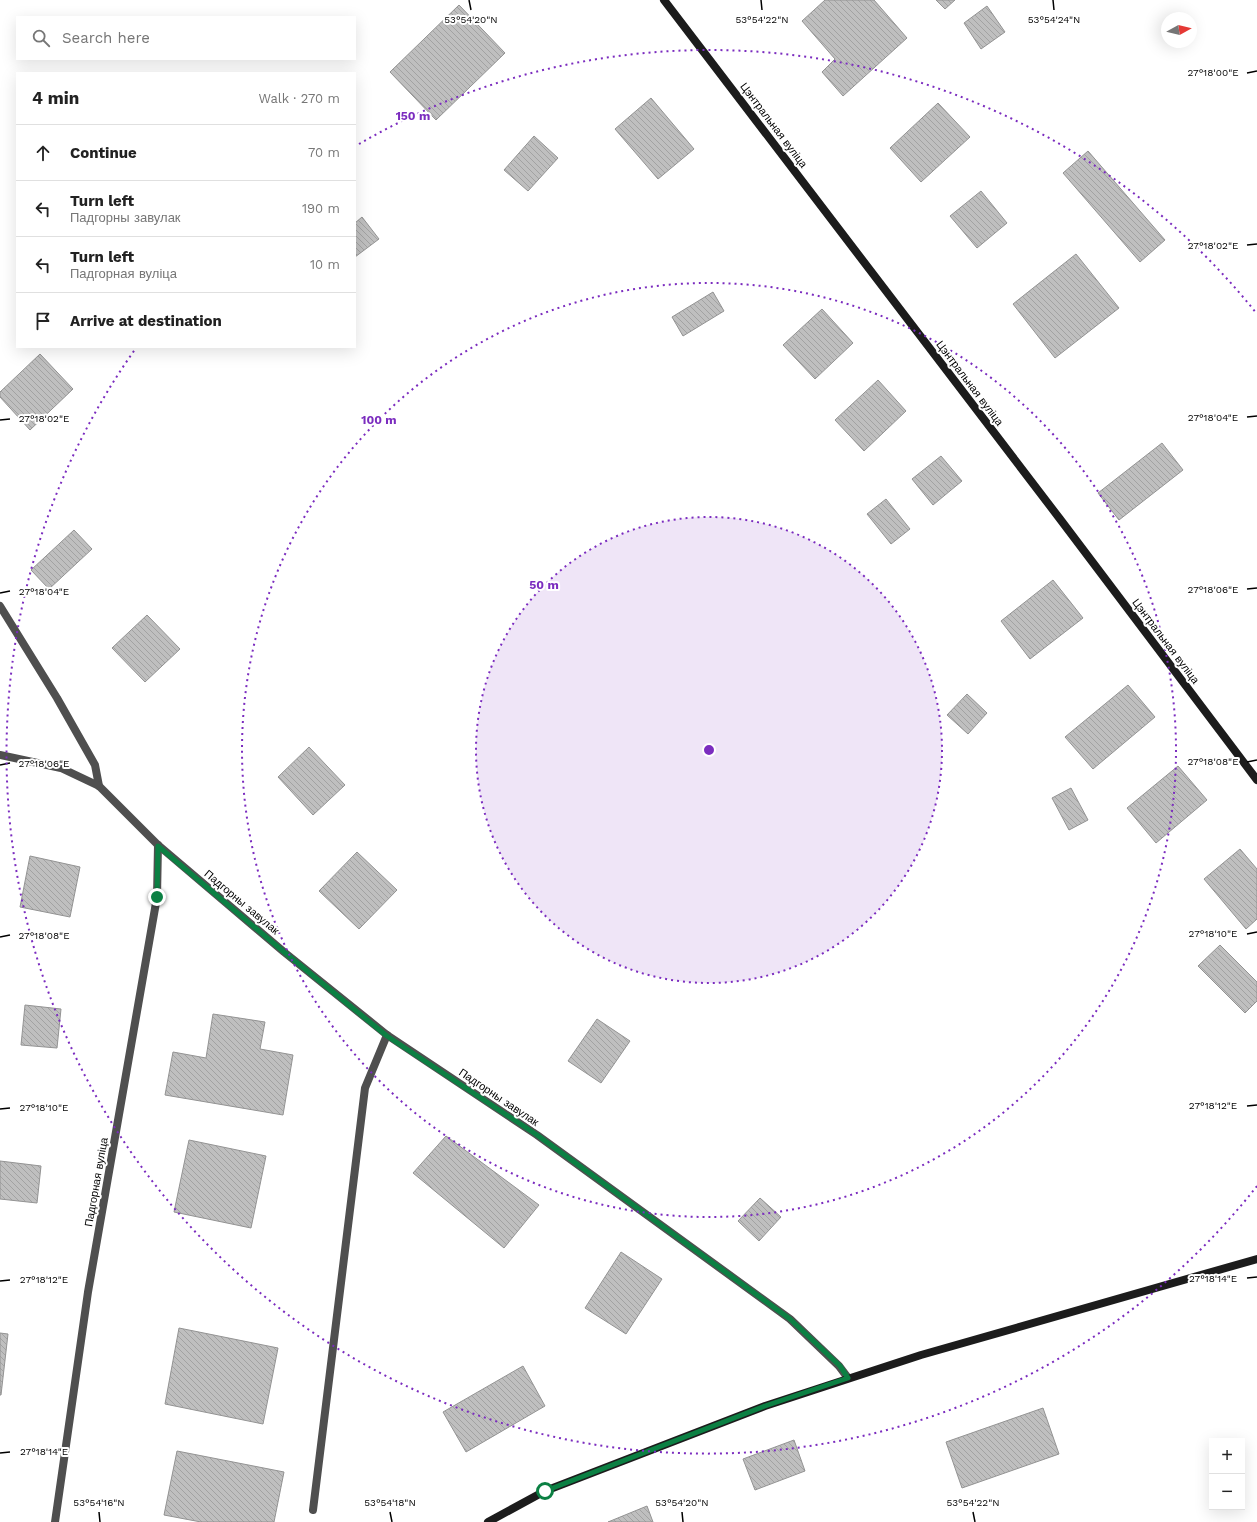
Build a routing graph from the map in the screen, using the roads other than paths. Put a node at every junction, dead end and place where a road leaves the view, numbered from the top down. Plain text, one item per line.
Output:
1 (664, 0) edge
2 (0, 606) edge
3 (0, 755) edge
4 (1257, 780) edge
5 (99, 786) junction
6 (158, 846) junction
7 (387, 1036) junction
8 (1257, 1259) edge
9 (848, 1378) junction
10 (313, 1510) dead end
11 (55, 1522) edge
12 (488, 1522) edge

1 - 4 street, Цэнтральная вуліца
2 - 5 street
3 - 5 street
5 - 6 street, Падгорны завулак
6 - 7 street, Падгорны завулак
6 - 11 street, Падгорная вуліца
7 - 9 street, Падгорны завулак
7 - 10 street
8 - 9 street
9 - 12 street

